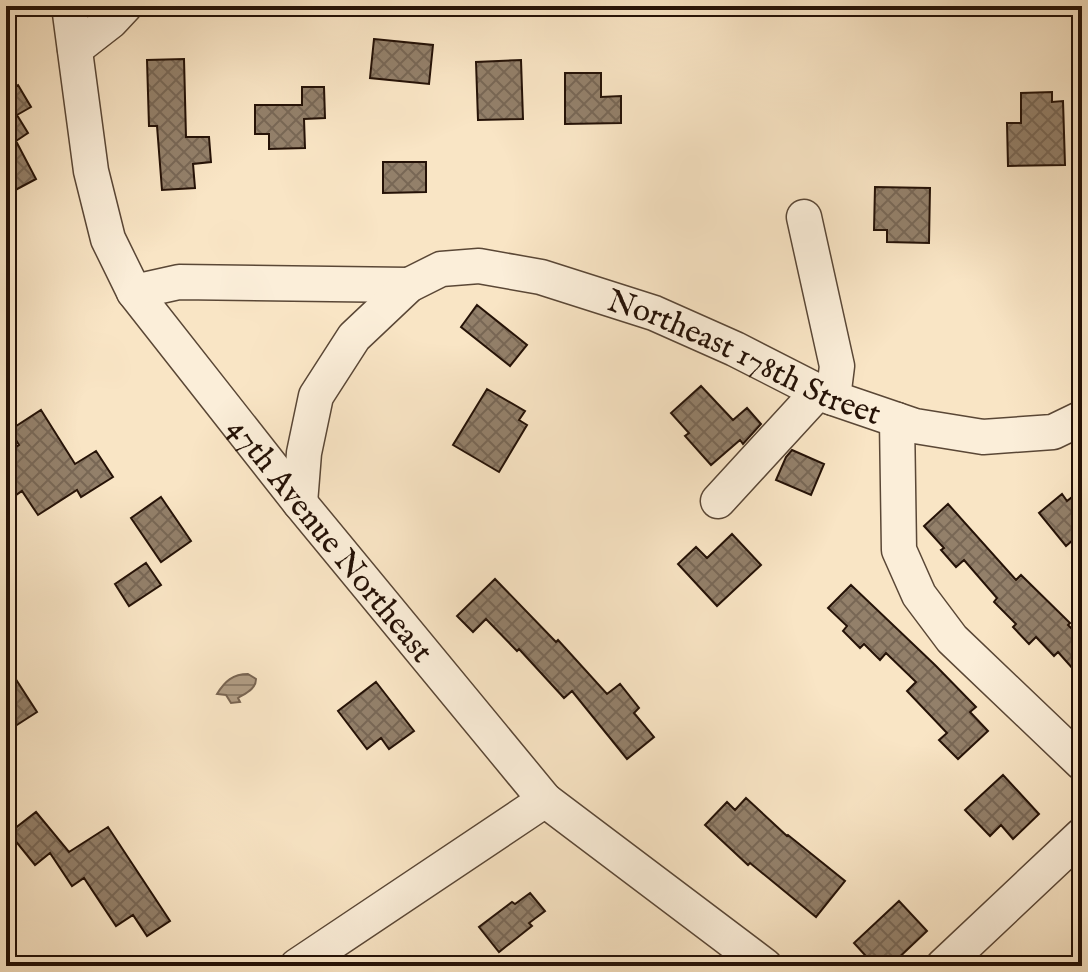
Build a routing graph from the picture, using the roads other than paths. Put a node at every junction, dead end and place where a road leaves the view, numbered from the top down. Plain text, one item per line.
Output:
1 (69, 6) edge
2 (125, 6) edge
3 (75, 49) junction
4 (804, 217) dead end
5 (409, 285) junction
6 (134, 292) junction
7 (826, 394) junction
8 (1082, 418) edge
9 (897, 420) junction
10 (718, 501) dead end
11 (300, 503) junction
12 (1082, 763) edge
13 (545, 800) junction
14 (1082, 835) edge
15 (297, 966) edge
16 (765, 966) edge
17 (943, 966) edge

1 - 3 street, 47th Avenue Northeast
2 - 3 street
3 - 6 street, 47th Avenue Northeast
4 - 7 street
5 - 6 street, Northeast 178th Street
5 - 7 street, Northeast 178th Street
5 - 11 street, Northeast 178th Street
6 - 11 street, 47th Avenue Northeast
7 - 9 street, Northeast 178th Street
7 - 10 street
8 - 9 street, Northeast 178th Street
9 - 12 street
11 - 13 street, 47th Avenue Northeast
13 - 15 street
13 - 16 street, 47th Avenue Northeast
14 - 17 street

